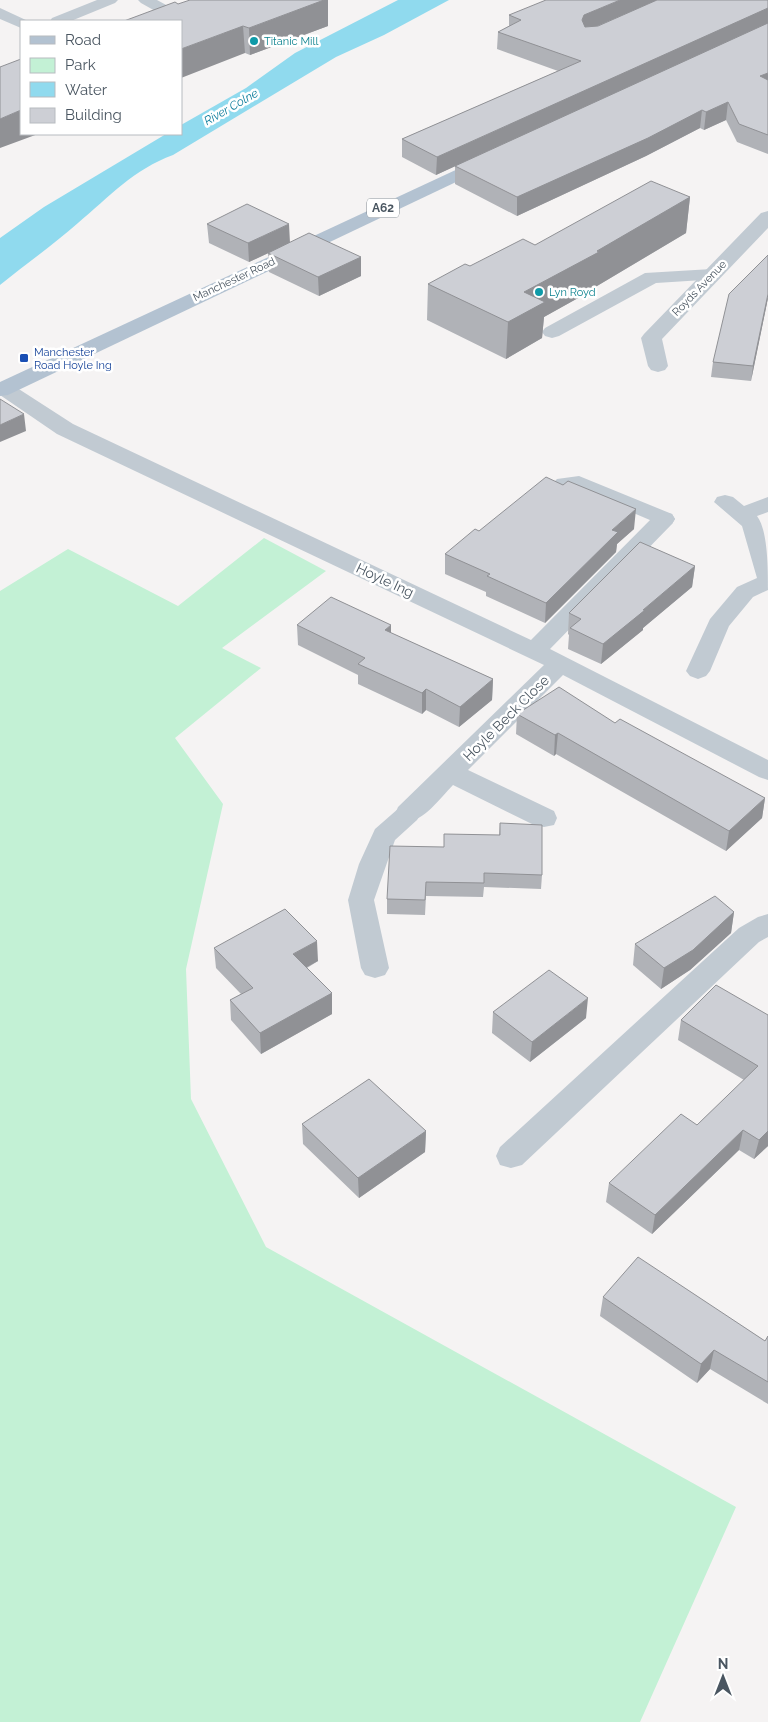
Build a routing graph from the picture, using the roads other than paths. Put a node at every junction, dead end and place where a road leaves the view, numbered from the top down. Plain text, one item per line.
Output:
1 (64, 0) edge
2 (110, 0) edge
3 (146, 0) edge
4 (86, 10) junction
5 (0, 13) edge
6 (61, 20) edge
7 (186, 22) edge
8 (20, 23) edge
9 (510, 150) edge
10 (768, 217) edge
11 (712, 276) junction
12 (552, 332) dead end
13 (658, 366) dead end
14 (2, 389) edge
15 (557, 490) edge
16 (768, 504) edge
17 (664, 519) joint
18 (768, 578) edge
19 (768, 582) edge
20 (534, 650) junction
21 (560, 663) junction
22 (698, 671) dead end
23 (768, 771) edge
24 (452, 773) junction
25 (408, 814) joint
26 (544, 818) dead end
27 (768, 924) edge
28 (375, 968) dead end
29 (512, 1156) dead end

1 - 4 lane
2 - 4 lane
3 - 7 lane
4 - 6 lane
5 - 8 lane
9 - 14 main road, Manchester Road / A62
10 - 11 street, Royds Avenue
11 - 12 lane
11 - 13 street, Royds Avenue
14 - 20 street, Hoyle Ing
15 - 17 lane
16 - 18 lane
17 - 20 street
19 - 22 lane
20 - 21 street, Hoyle Ing
21 - 23 street, Hoyle Ing
21 - 24 street, Hoyle Beck Close
24 - 25 street, Hoyle Beck Close
24 - 26 street, Hoyle Beck Close
25 - 28 lane
27 - 29 lane

